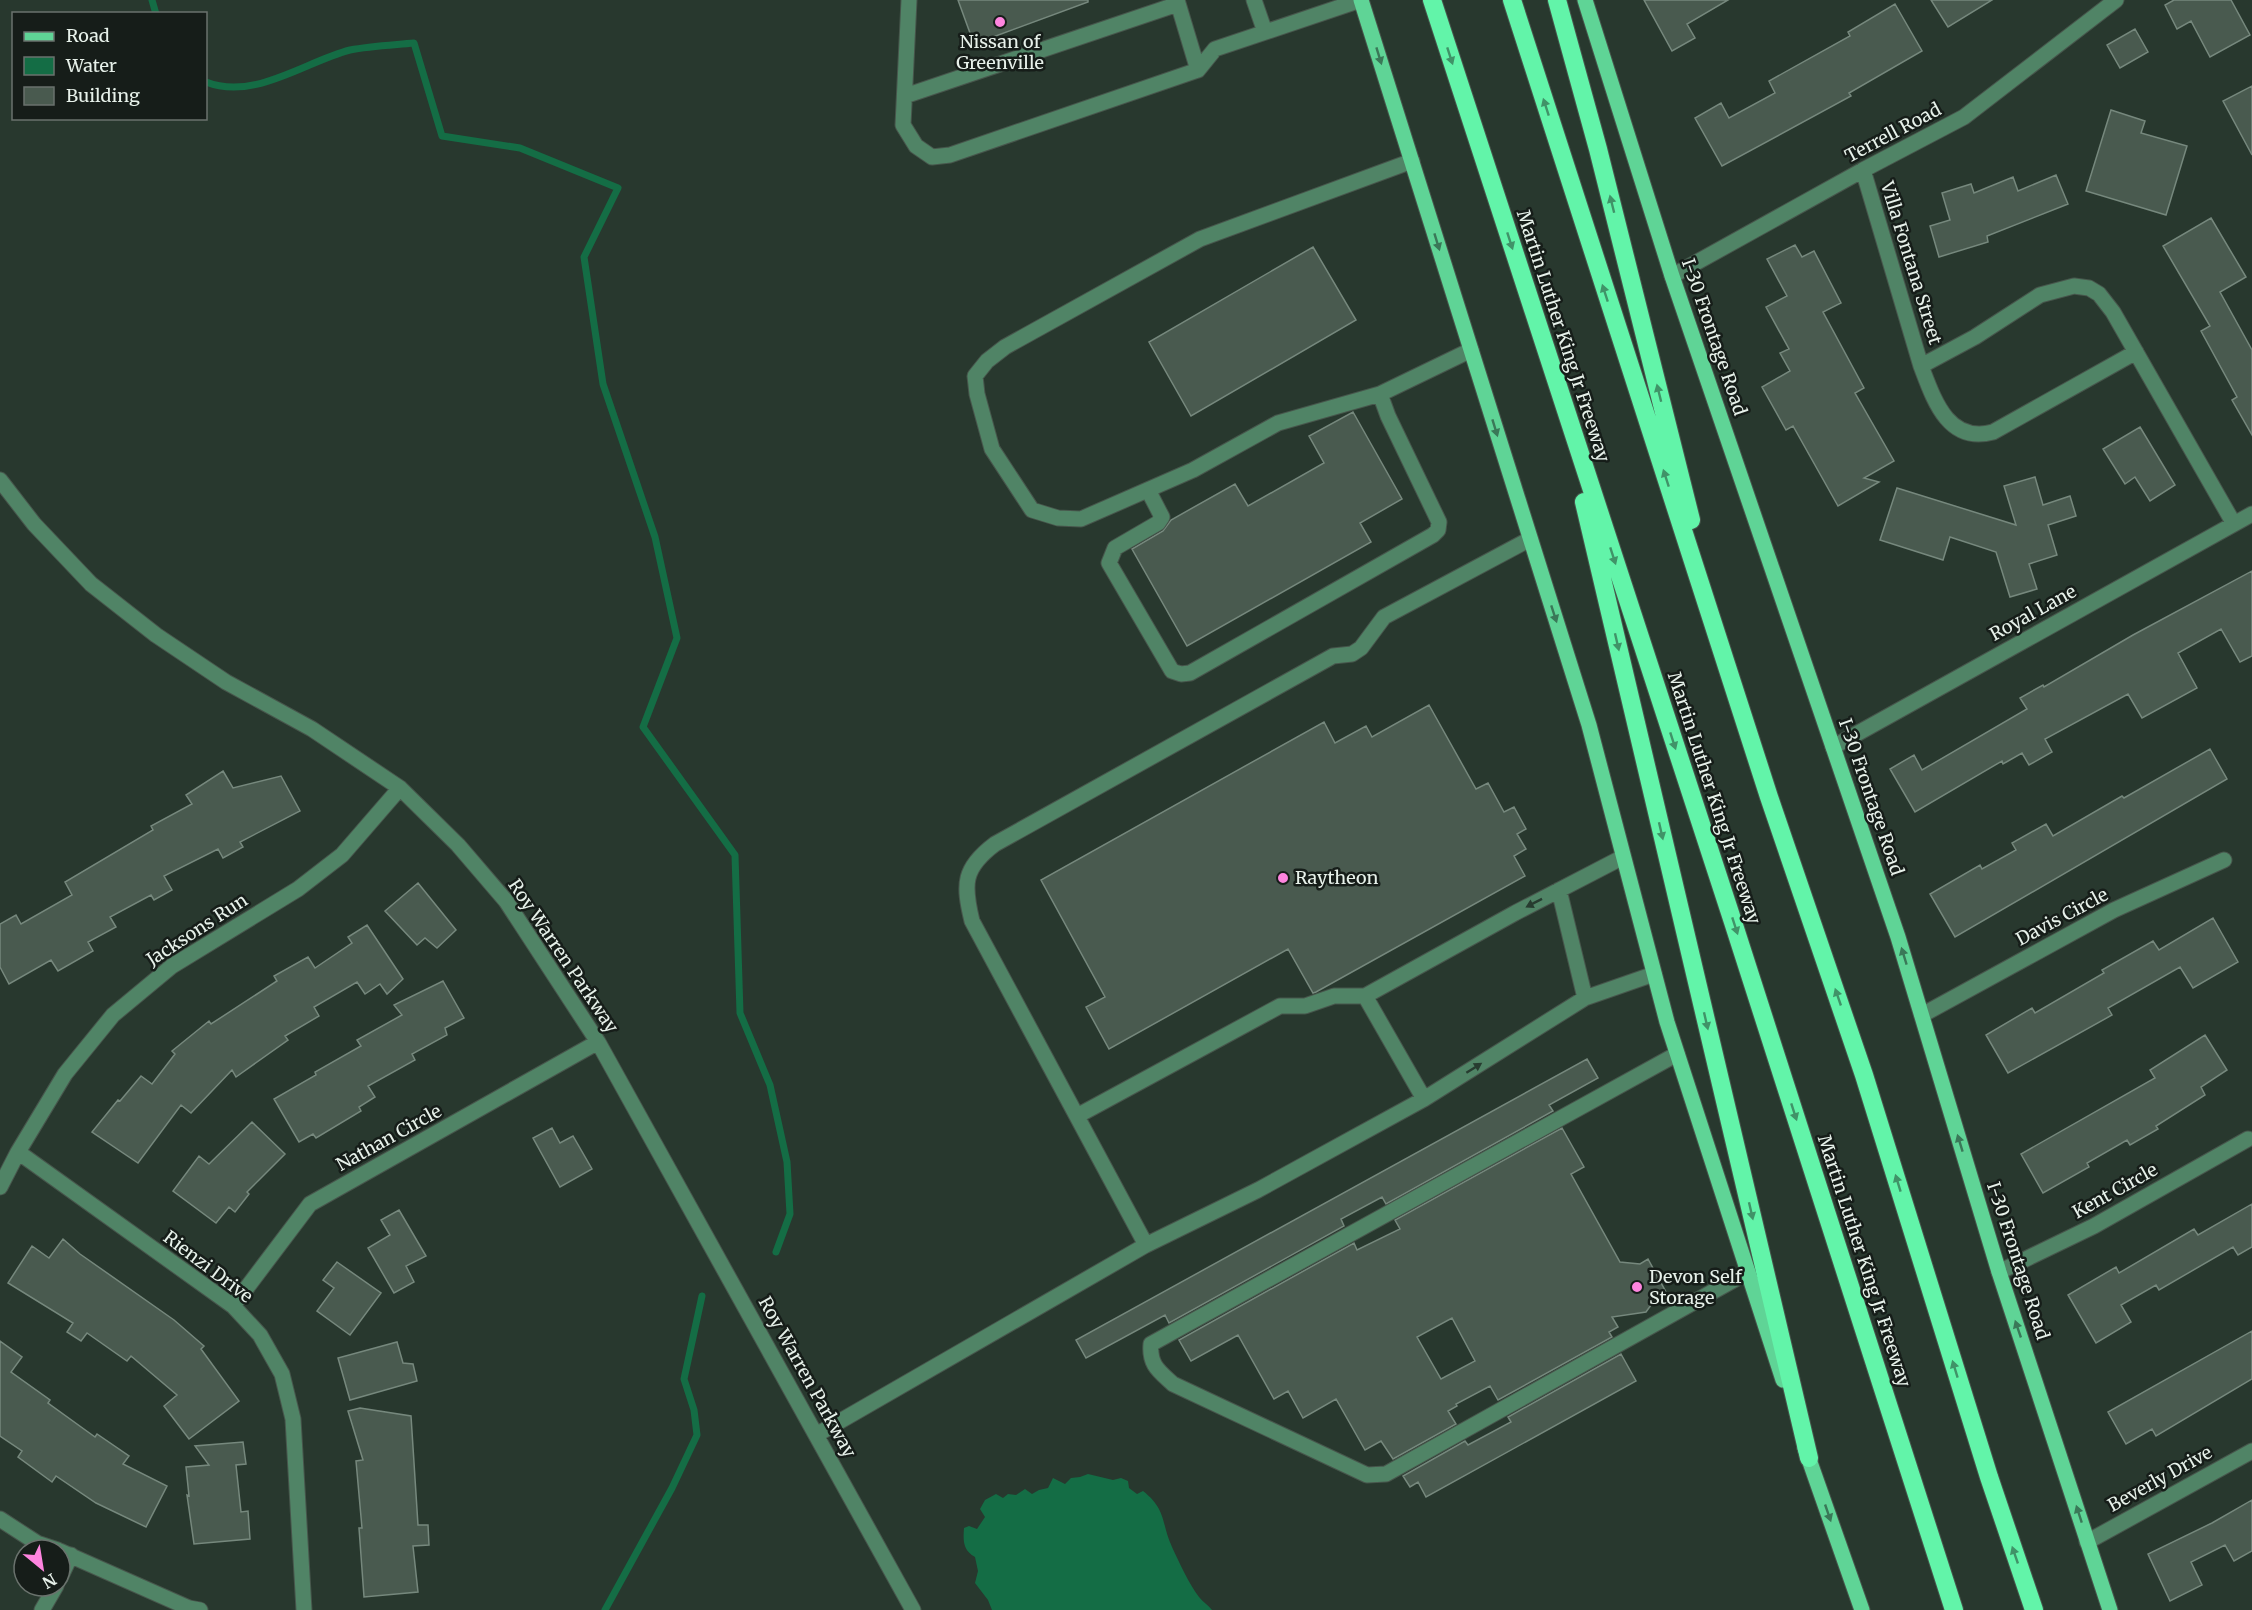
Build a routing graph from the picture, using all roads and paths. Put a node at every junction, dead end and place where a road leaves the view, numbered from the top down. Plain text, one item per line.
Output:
1 (909, 0) edge
2 (1254, 0) edge
3 (1361, 0) edge
4 (1432, 0) edge
5 (1512, 0) edge
6 (1557, 0) edge
7 (1585, 0) edge
8 (2116, 0) edge
9 (1177, 2) edge
10 (1265, 32) junction
11 (1198, 70) junction
12 (905, 96) junction
13 (1412, 161) junction
14 (1863, 170) junction
15 (1672, 276) junction
16 (1471, 350) junction
17 (2136, 352) junction
18 (1922, 366) junction
19 (1556, 380) junction
20 (1380, 394) junction
21 (0, 480) edge
22 (1149, 490) junction
23 (2252, 514) edge
24 (2234, 524) junction
25 (1530, 539) junction
26 (1729, 674) junction
27 (1833, 747) junction
28 (400, 788) junction
29 (1623, 857) junction
30 (2224, 860) dead end
31 (1559, 890) junction
32 (1654, 974) junction
33 (1365, 996) junction
34 (1585, 998) junction
35 (1922, 1015) junction
36 (598, 1042) junction
37 (1677, 1053) junction
38 (1424, 1099) junction
39 (1077, 1116) junction
40 (2248, 1139) dead end
41 (18, 1152) junction
42 (0, 1187) edge
43 (1146, 1245) junction
44 (1748, 1272) junction
45 (1999, 1272) junction
46 (233, 1306) junction
47 (816, 1435) junction
48 (2252, 1451) edge
49 (1809, 1458) junction
50 (0, 1520) edge
51 (30, 1538) edge
52 (2087, 1542) junction
53 (72, 1556) edge
54 (200, 1610) edge
55 (304, 1610) edge
56 (914, 1610) edge
57 (1862, 1610) edge
58 (1954, 1610) edge
59 (2034, 1610) edge
60 (2110, 1610) edge

1 - 12 street
2 - 10 street
3 - 10 street
3 -> 13 main road
4 -> 19 highway, Martin Luther King Jr Freeway
26 -> 5 highway
26 -> 6 highway
7 - 15 main road, I-30 Frontage Road
8 - 14 street, Terrell Road
9 - 11 street
9 - 12 street
10 - 11 street
11 - 12 street
13 -> 16 main road
13 - 22 street
14 - 15 street, Terrell Road
14 - 18 street, Villa Fontana Street
15 - 27 main road, I-30 Frontage Road
16 - 20 street
16 -> 25 main road
17 - 18 street, Villa Fontana Street
17 - 18 street, Villa Fontana Street
17 - 24 street, Villa Fontana Street
19 -> 49 highway
19 -> 58 highway, Martin Luther King Jr Freeway
20 - 22 street
20 - 22 street
21 - 28 street, Roy Warren Parkway
23 - 24 street, Royal Lane
24 - 27 street, Royal Lane
25 -> 29 main road
25 - 39 street
59 -> 26 highway
35 -> 27 main road, I-30 Frontage Road
28 - 36 street, Roy Warren Parkway
28 - 41 street, Jacksons Run
29 - 31 street
29 - 32 main road
30 - 35 street, Davis Circle
31 -> 33 street
31 - 34 street
32 - 34 street
32 - 37 main road
33 - 38 street
33 - 39 street
38 -> 34 street
45 -> 35 main road, I-30 Frontage Road
36 - 46 street, Nathan Circle
36 - 47 street, Roy Warren Parkway
37 - 44 main road
37 - 44 street
38 - 43 street
39 - 43 street
40 - 45 street, Kent Circle
41 - 42 street, Jacksons Run
41 - 46 street, Rienzi Drive
43 - 47 street
44 - 49 main road
52 -> 45 main road, I-30 Frontage Road
46 - 55 street, Rienzi Drive
47 - 56 street, Roy Warren Parkway
48 - 52 street, Beverly Drive
49 -> 57 main road
50 - 51 street
52 - 60 main road, I-30 Frontage Road
53 - 54 street

